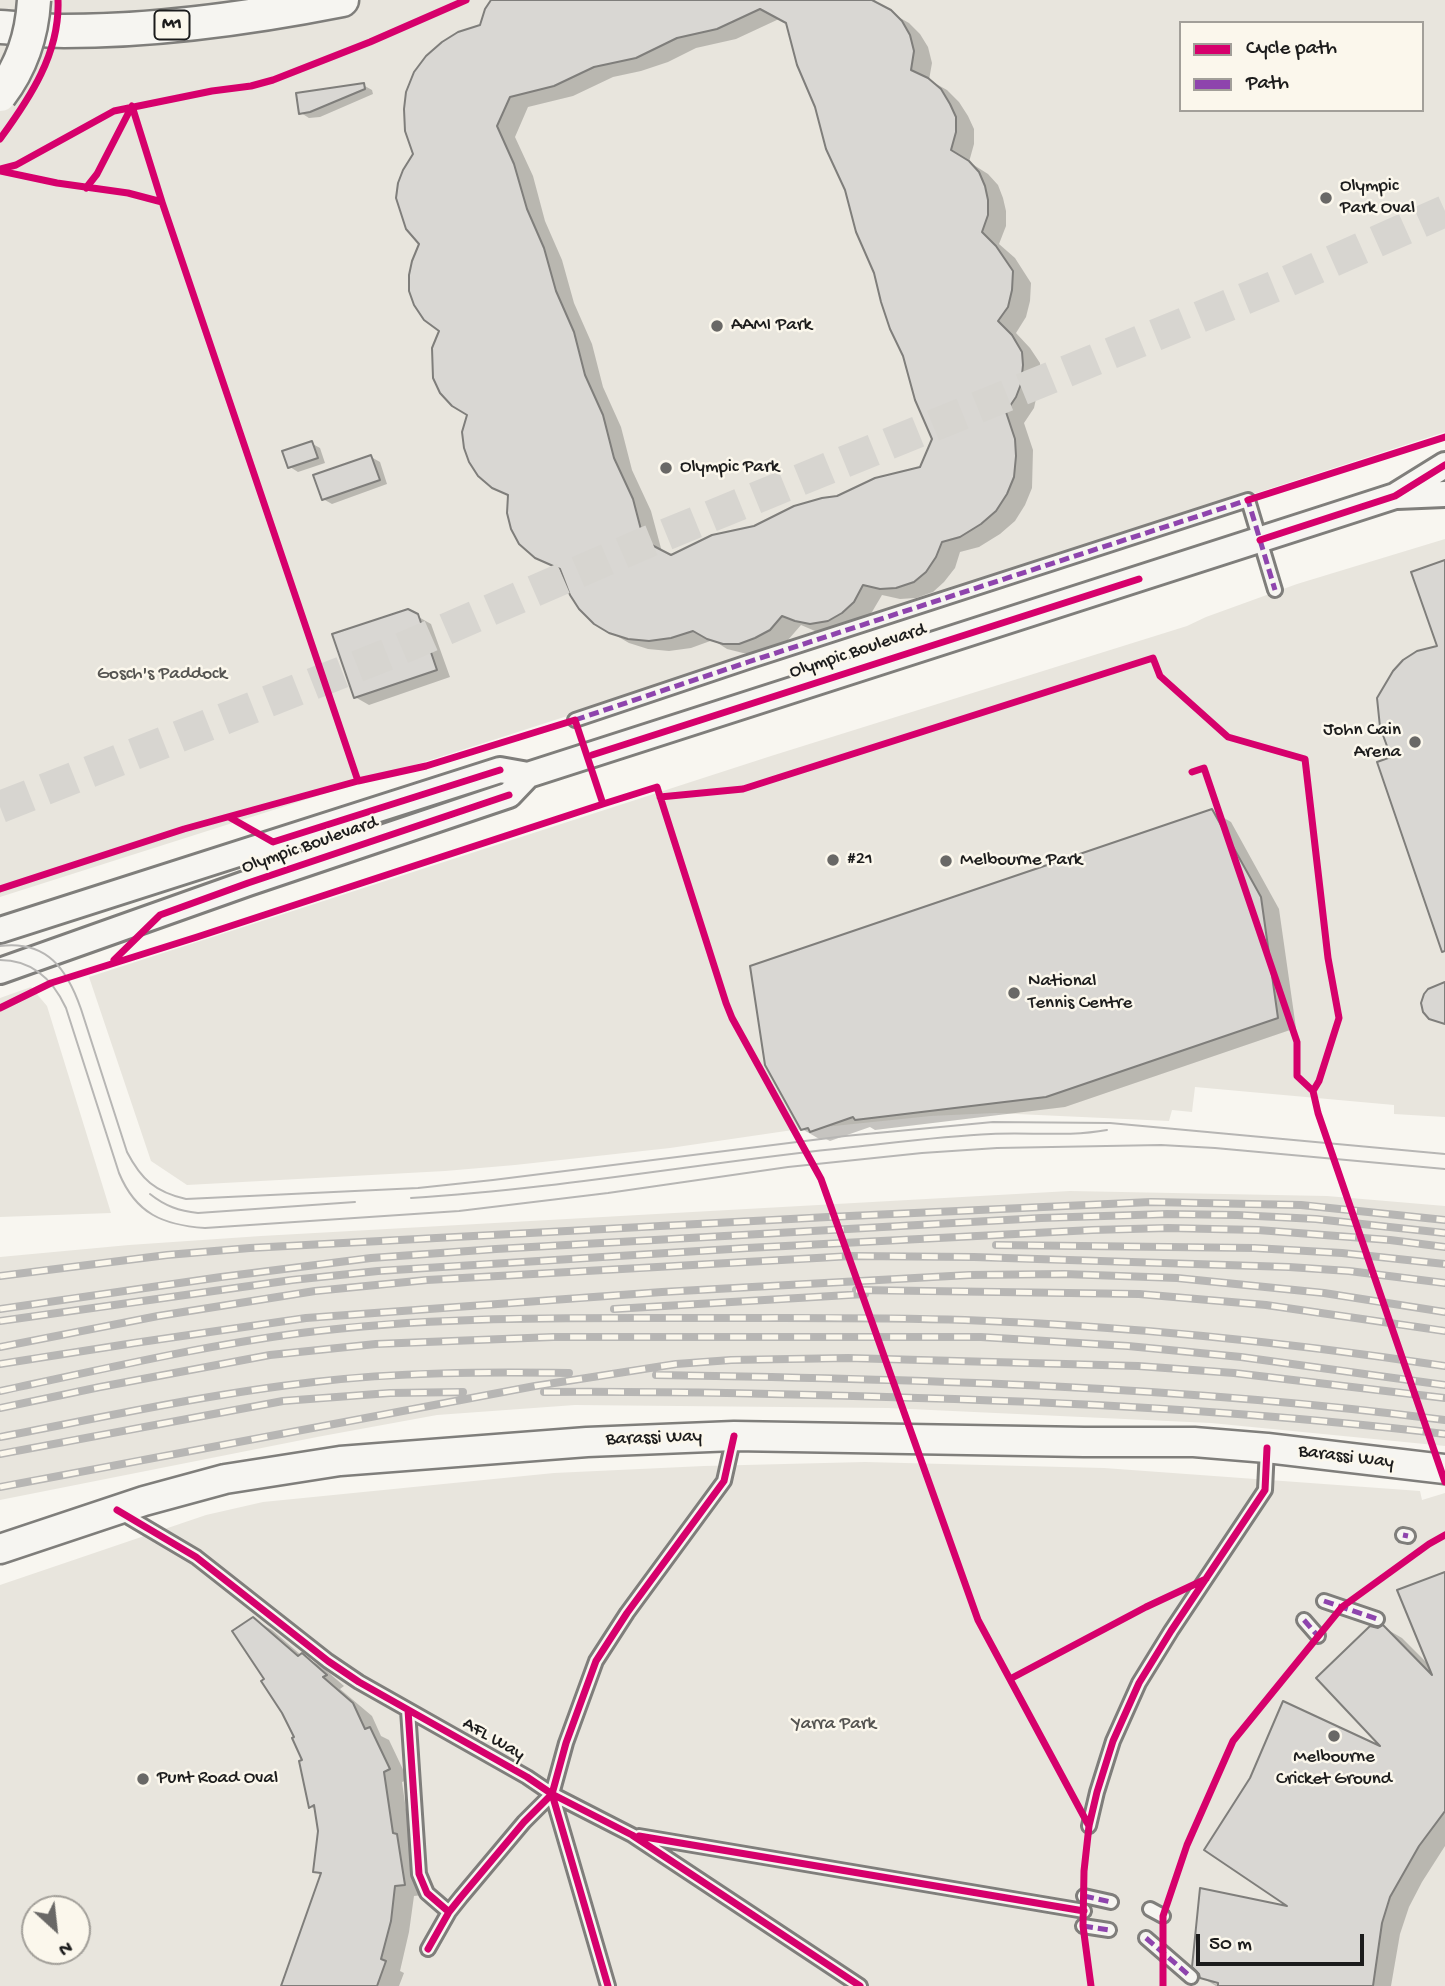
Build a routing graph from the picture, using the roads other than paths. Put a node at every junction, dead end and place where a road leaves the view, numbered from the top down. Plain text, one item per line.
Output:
1 (34, 0) edge
2 (342, 0) edge
3 (0, 27) edge
4 (0, 95) edge
5 (1445, 465) edge
6 (1445, 494) edge
7 (1395, 496) junction
8 (1260, 540) junction
9 (1275, 590) dead end
10 (575, 720) dead end
11 (528, 775) junction
12 (0, 930) edge
13 (0, 971) edge
14 (734, 1436) junction
15 (1267, 1448) junction
16 (1445, 1469) edge
17 (117, 1510) junction
18 (0, 1549) edge
19 (1324, 1601) dead end
20 (1377, 1619) dead end
21 (1304, 1620) dead end
22 (1318, 1636) dead end
23 (408, 1710) junction
24 (552, 1794) junction
25 (1089, 1826) dead end
26 (632, 1835) junction
27 (1084, 1896) dead end
28 (1111, 1902) dead end
29 (1150, 1909) dead end
30 (1084, 1911) dead end
31 (449, 1912) junction
32 (1163, 1916) dead end
33 (1083, 1926) dead end
34 (1109, 1930) dead end
35 (1146, 1938) dead end
36 (428, 1949) dead end
37 (1191, 1977) dead end
38 (608, 1986) edge
39 (860, 1986) edge

1 - 4 highway, bridge
2 - 3 highway, M1
5 - 7 main road, Olympic Boulevard
6 - 7 main road, Olympic Boulevard
7 - 8 main road, Olympic Boulevard
8 - 9 street
8 - 10 street
8 - 11 main road, Olympic Boulevard
11 - 12 main road, Olympic Boulevard
11 - 13 main road, Olympic Boulevard
14 - 15 main road, Barassi Way
14 - 17 main road, Barassi Way
14 - 24 street
15 - 16 main road, Barassi Way
15 - 25 street
17 - 18 main road, Barassi Way
17 - 23 street, AFL Way
19 - 20 street
21 - 22 street
23 - 24 street, AFL Way
23 - 31 street
24 - 26 street, AFL Way
24 - 31 street
24 - 38 street
26 - 30 street
26 - 39 street, AFL Way
27 - 28 street
29 - 32 street
31 - 36 street
33 - 34 street
35 - 37 street

